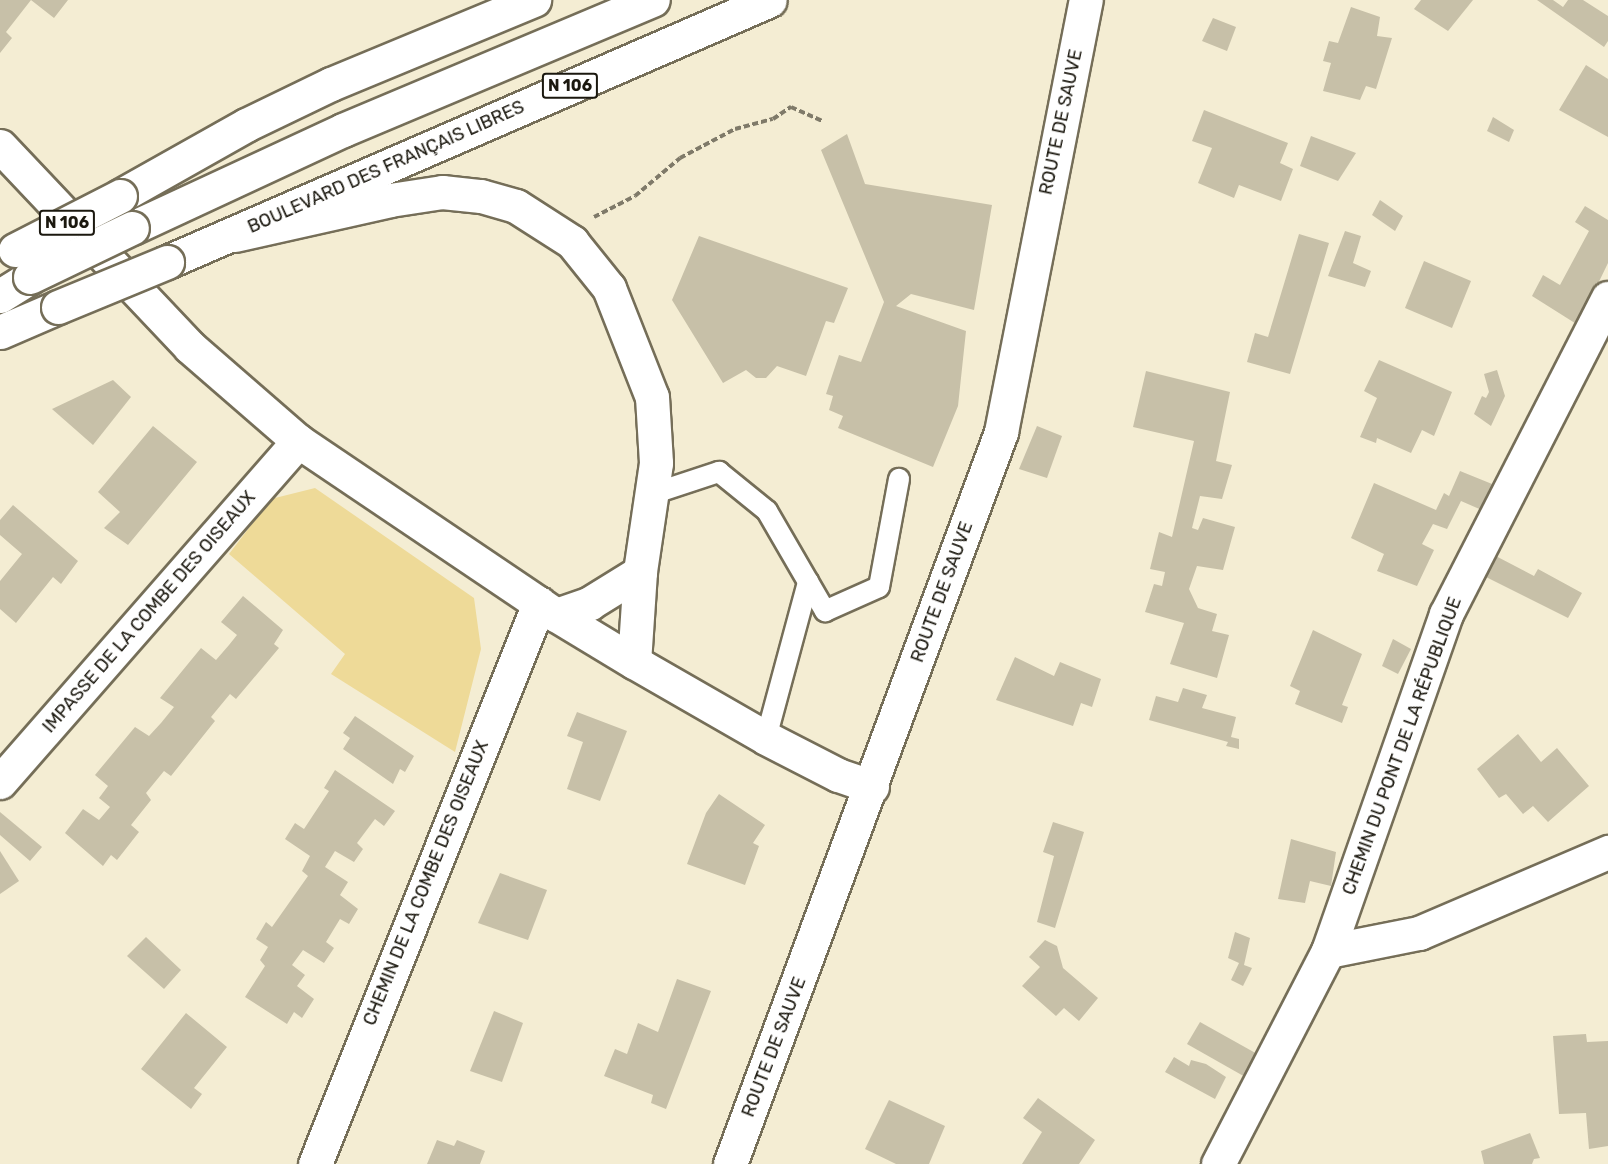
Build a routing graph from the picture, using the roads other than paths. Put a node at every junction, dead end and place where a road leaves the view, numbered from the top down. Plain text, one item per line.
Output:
1 (534, 0) edge
2 (653, 0) edge
3 (770, 0) edge
4 (1086, 0) edge
5 (0, 146) edge
6 (235, 235) junction
7 (11, 268) edge
8 (0, 296) edge
9 (1608, 298) edge
10 (0, 332) edge
11 (298, 441) junction
12 (899, 478) dead end
13 (652, 494) junction
14 (640, 572) junction
15 (808, 582) junction
16 (547, 609) junction
17 (634, 662) junction
18 (766, 738) junction
19 (0, 782) edge
20 (872, 787) junction
21 (1608, 852) edge
22 (1328, 951) junction
23 (315, 1164) edge
24 (729, 1164) edge
25 (1218, 1164) edge

1 - 7 main road, N 106, bridge
2 - 7 main road, N 106, bridge
3 - 6 main road, BOULEVARD DES FRANÇAIS LIBRES / N 106
4 - 20 main road, ROUTE DE SAUVE
5 - 11 main road
6 - 10 main road, BOULEVARD DES FRANÇAIS LIBRES / N 106, bridge
6 - 13 main road
7 - 8 main road, N 106
9 - 22 main road, CHEMIN DU PONT DE LA RÉPUBLIQUE
11 - 16 main road
11 - 19 main road, IMPASSE DE LA COMBE DES OISEAUX
12 - 15 lane
13 - 14 main road
13 - 15 lane
14 - 16 main road
14 - 17 main road
15 - 18 lane
16 - 17 main road
16 - 23 main road, CHEMIN DE LA COMBE DES OISEAUX
17 - 18 main road
18 - 20 main road
20 - 24 main road, ROUTE DE SAUVE
21 - 22 main road
22 - 25 main road, CHEMIN DU PONT DE LA RÉPUBLIQUE

